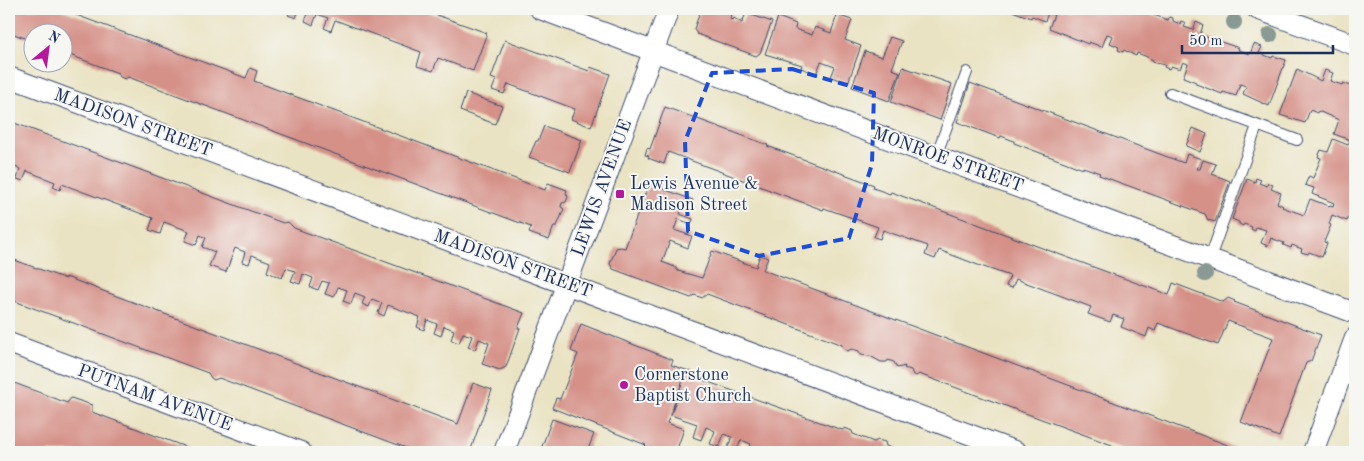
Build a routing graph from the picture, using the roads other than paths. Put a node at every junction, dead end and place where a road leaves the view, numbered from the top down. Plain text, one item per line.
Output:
1 (540, 9) edge
2 (669, 9) edge
3 (1257, 9) edge
4 (1355, 45) edge
5 (653, 51) junction
6 (967, 72) dead end
7 (9, 77) edge
8 (1170, 93) dead end
9 (1257, 126) junction
10 (1296, 140) dead end
11 (936, 156) junction
12 (1210, 258) junction
13 (567, 284) junction
14 (1355, 312) edge
15 (1355, 338) edge
16 (9, 343) edge
17 (301, 452) edge
18 (504, 452) edge
19 (1017, 452) edge
20 (1313, 452) edge

1 - 5 street, MONROE STREET
2 - 5 street, LEWIS AVENUE
3 - 4 street
5 - 11 street, MONROE STREET
5 - 13 street, LEWIS AVENUE
6 - 11 lane
7 - 13 street, MADISON STREET
8 - 9 lane
9 - 10 lane
9 - 12 lane
11 - 12 street, MONROE STREET
12 - 14 street, MONROE STREET
13 - 18 street, LEWIS AVENUE
13 - 19 street, MADISON STREET
15 - 20 street
16 - 17 street, PUTNAM AVENUE

